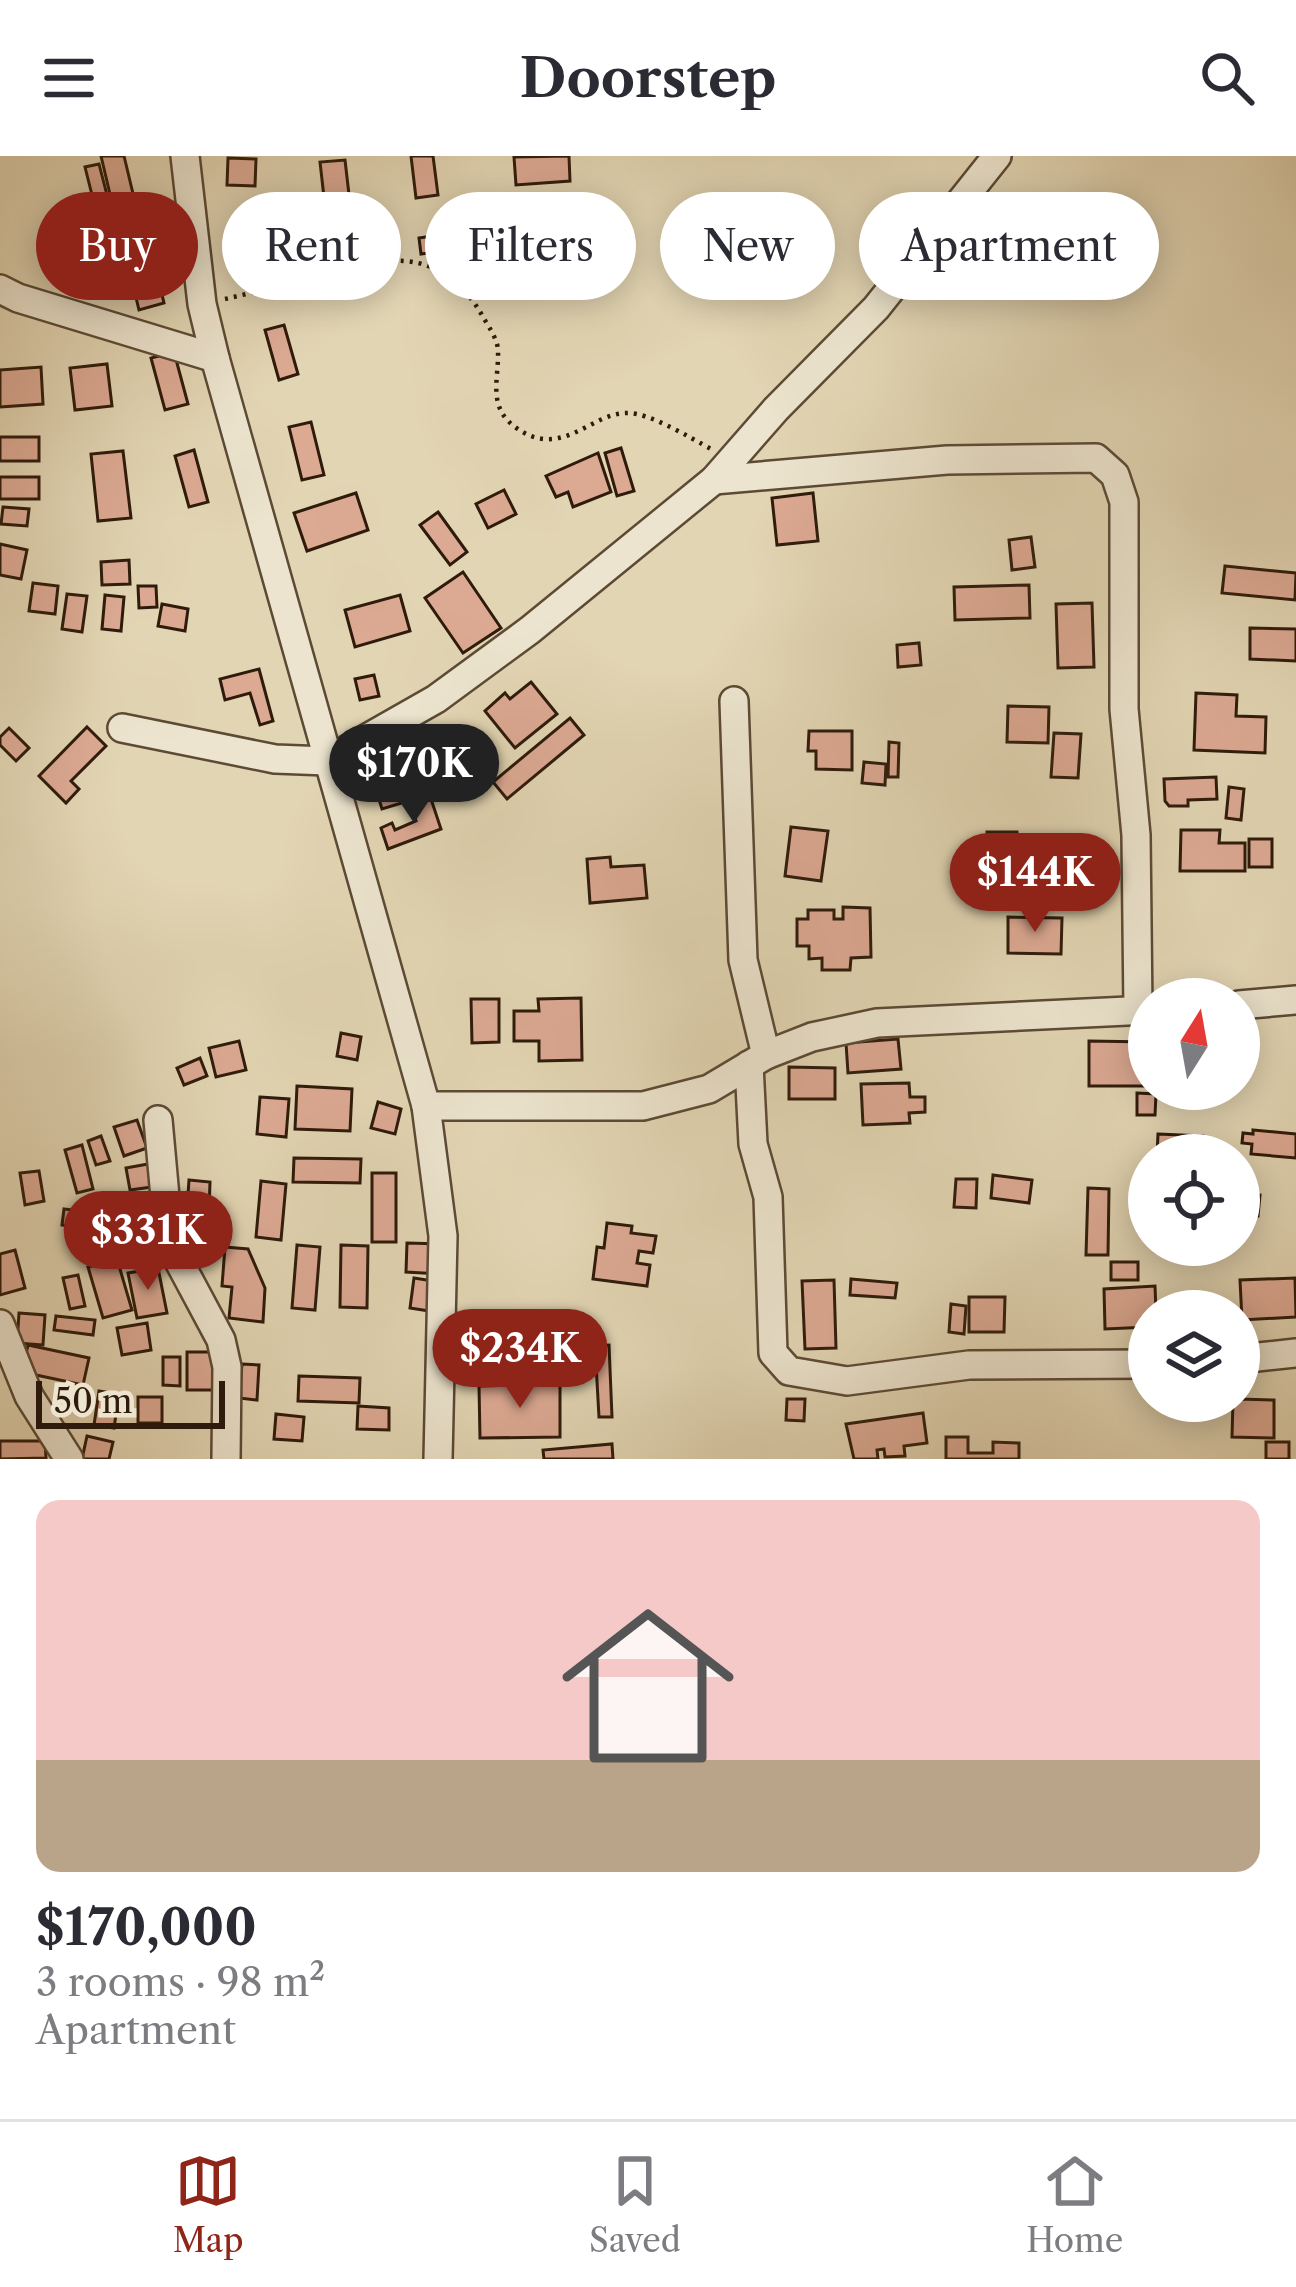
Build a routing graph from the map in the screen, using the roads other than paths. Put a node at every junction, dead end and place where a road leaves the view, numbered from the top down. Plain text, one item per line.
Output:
1 (185, 156) edge
2 (997, 156) edge
3 (0, 289) edge
4 (215, 358) junction
5 (723, 470) junction
6 (734, 701) dead end
7 (122, 728) dead end
8 (327, 760) junction
9 (1142, 978) edge
10 (1296, 1000) edge
11 (1260, 1003) edge
12 (1128, 1012) edge
13 (758, 1060) junction
14 (426, 1106) junction
15 (158, 1120) dead end
16 (0, 1324) edge
17 (1296, 1353) edge
18 (1260, 1357) edge
19 (1128, 1364) edge
20 (69, 1459) edge
21 (226, 1459) edge
22 (438, 1459) edge

1 - 4 street
2 - 5 street
3 - 4 street
4 - 8 street
5 - 8 street
5 - 9 street
6 - 13 street
7 - 8 street
8 - 14 street
10 - 11 street
12 - 13 street
13 - 14 street
13 - 19 street
14 - 22 street
15 - 21 street
16 - 20 street
17 - 18 street

